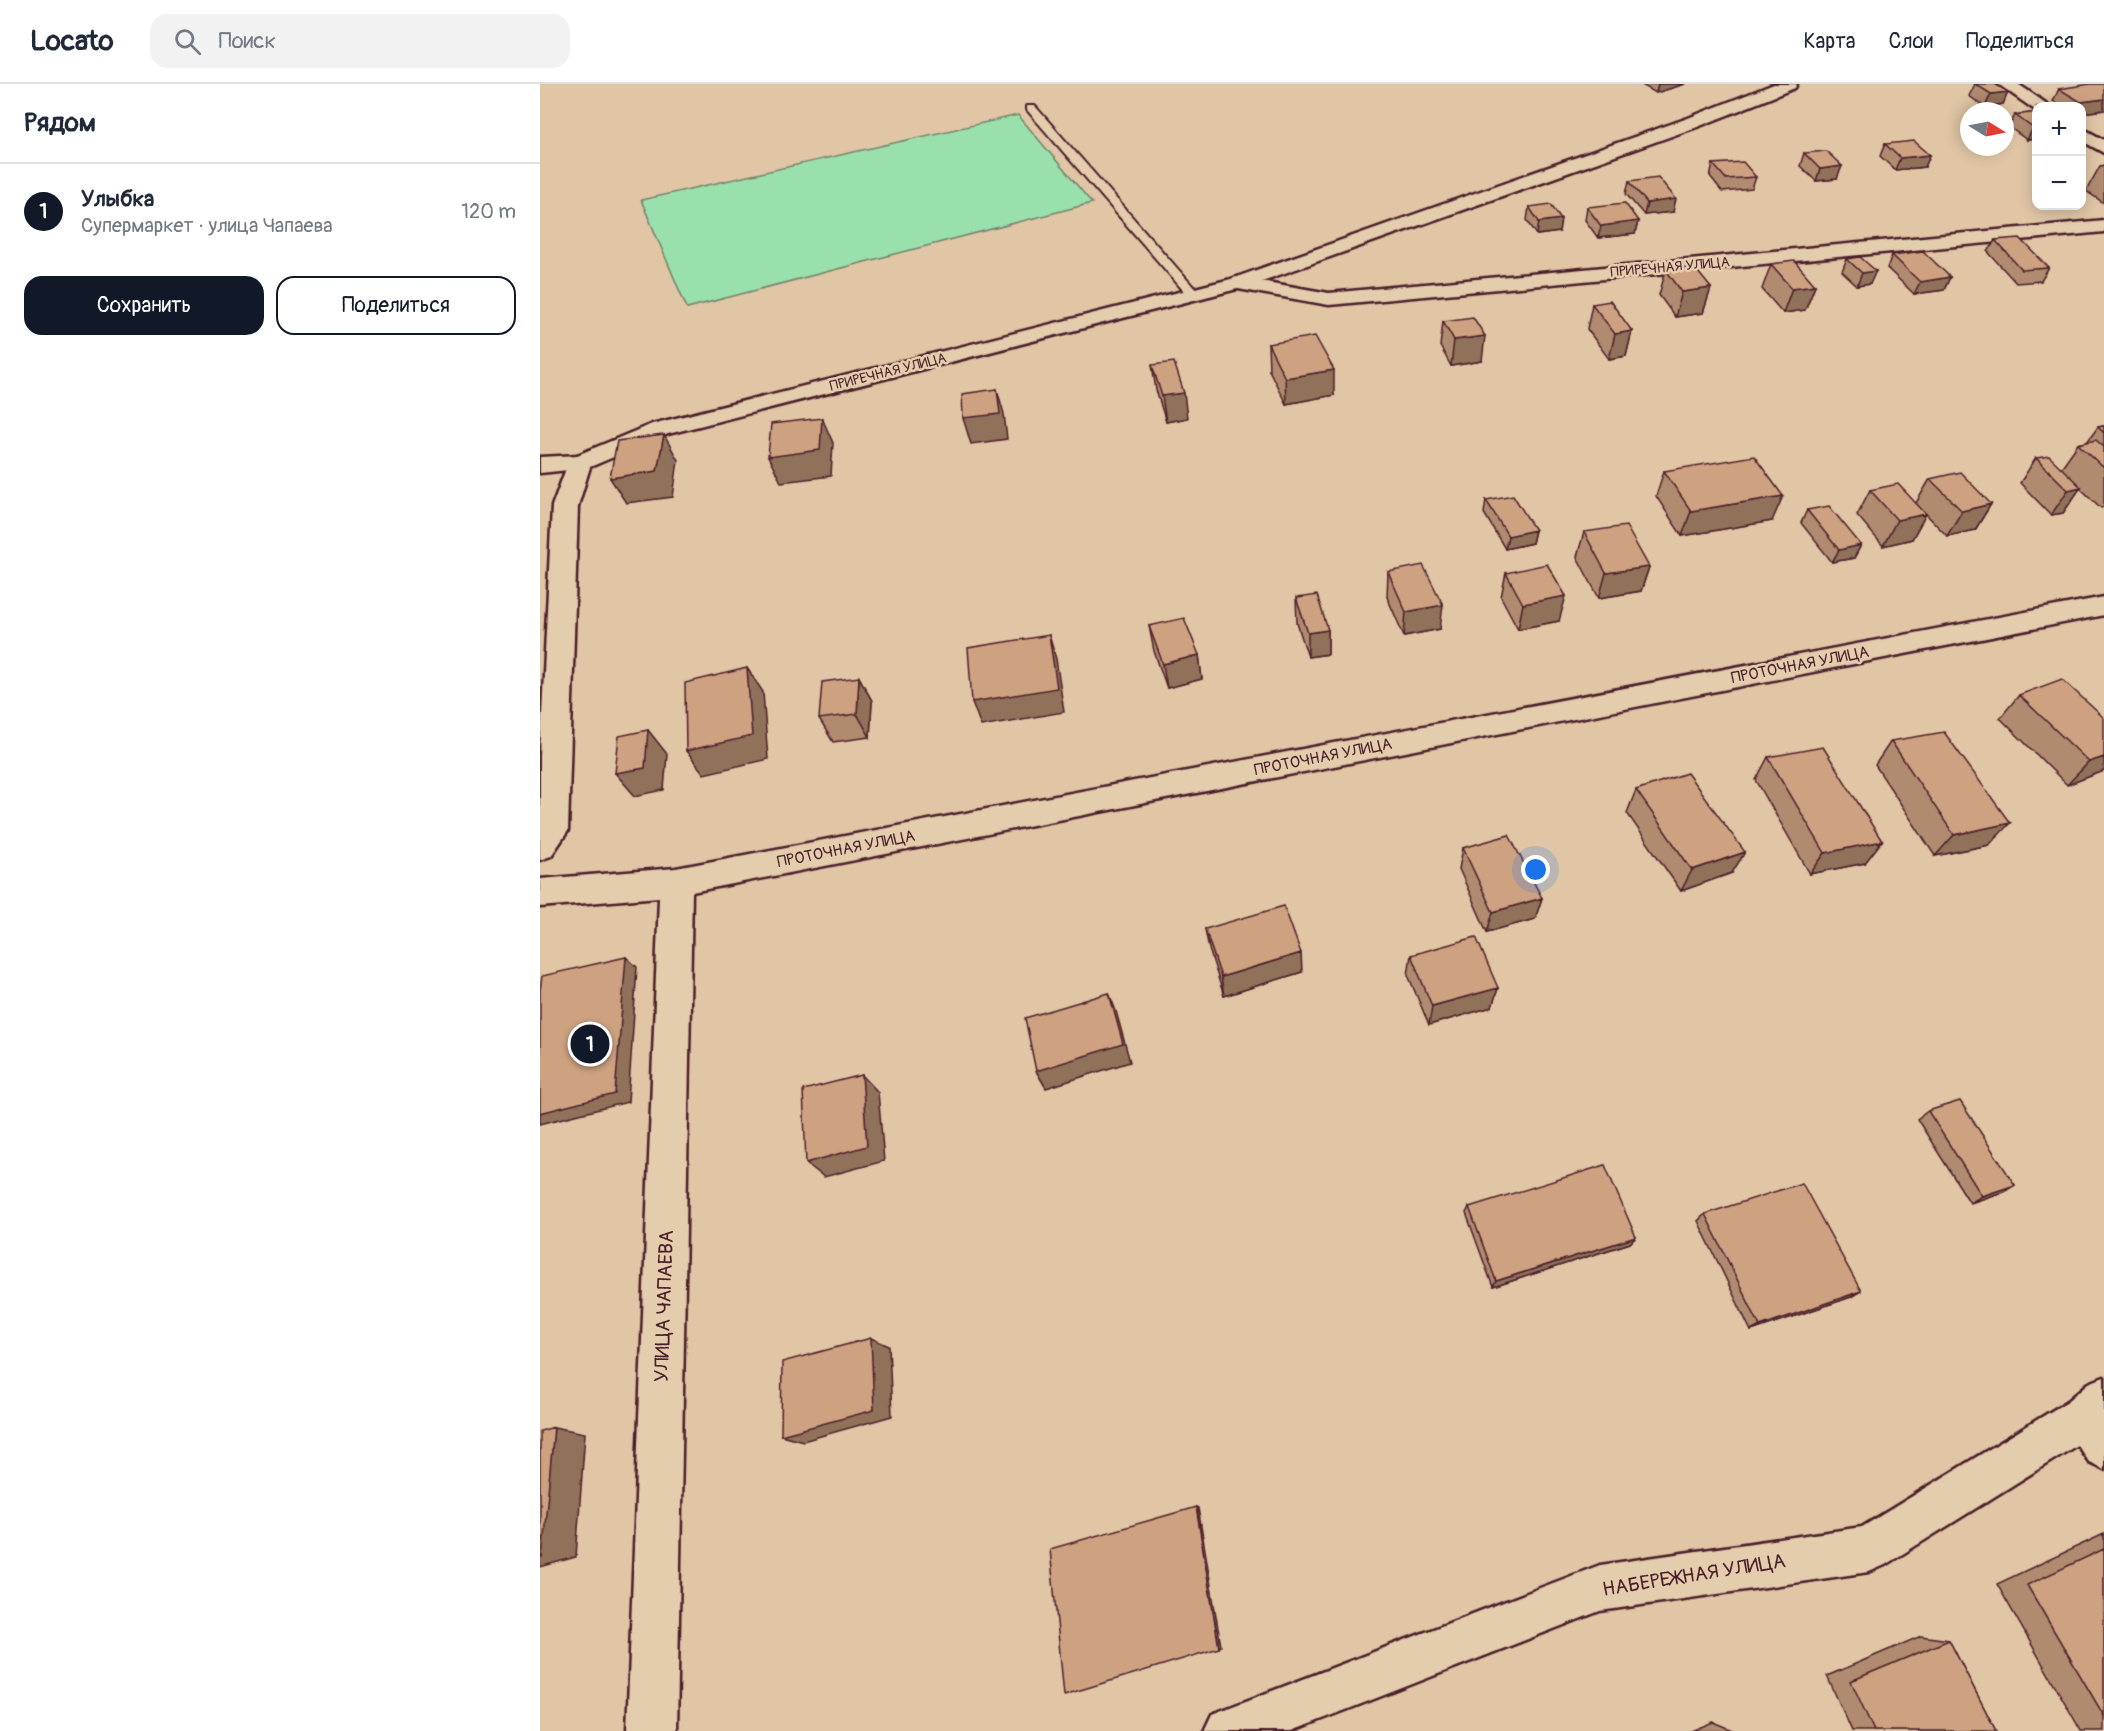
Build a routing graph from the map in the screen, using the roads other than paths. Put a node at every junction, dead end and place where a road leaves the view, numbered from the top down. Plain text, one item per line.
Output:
1 (1789, 84) edge
2 (2006, 84) edge
3 (2035, 102) edge
4 (1031, 108) dead end
5 (2086, 136) edge
6 (2104, 148) edge
7 (2104, 225) edge
8 (1238, 283) junction
9 (1193, 294) junction
10 (579, 463) junction
11 (540, 465) edge
12 (2104, 606) edge
13 (540, 847) edge
14 (676, 882) junction
15 (540, 893) edge
16 (2097, 1420) edge
17 (652, 1731) edge
18 (1229, 1731) edge

1 - 8 street, ПРИРЕЧНАЯ УЛИЦА
2 - 3 street
4 - 9 lane
5 - 6 street
7 - 8 street, ПРИРЕЧНАЯ УЛИЦА
8 - 9 street, ПРИРЕЧНАЯ УЛИЦА
9 - 10 street, ПРИРЕЧНАЯ УЛИЦА
10 - 11 street, ПРИРЕЧНАЯ УЛИЦА
10 - 13 street
12 - 14 street, ПРОТОЧНАЯ УЛИЦА
14 - 15 street, ПРОТОЧНАЯ УЛИЦА
14 - 17 street, УЛИЦА ЧАПАЕВА
16 - 18 street, НАБЕРЕЖНАЯ УЛИЦА

